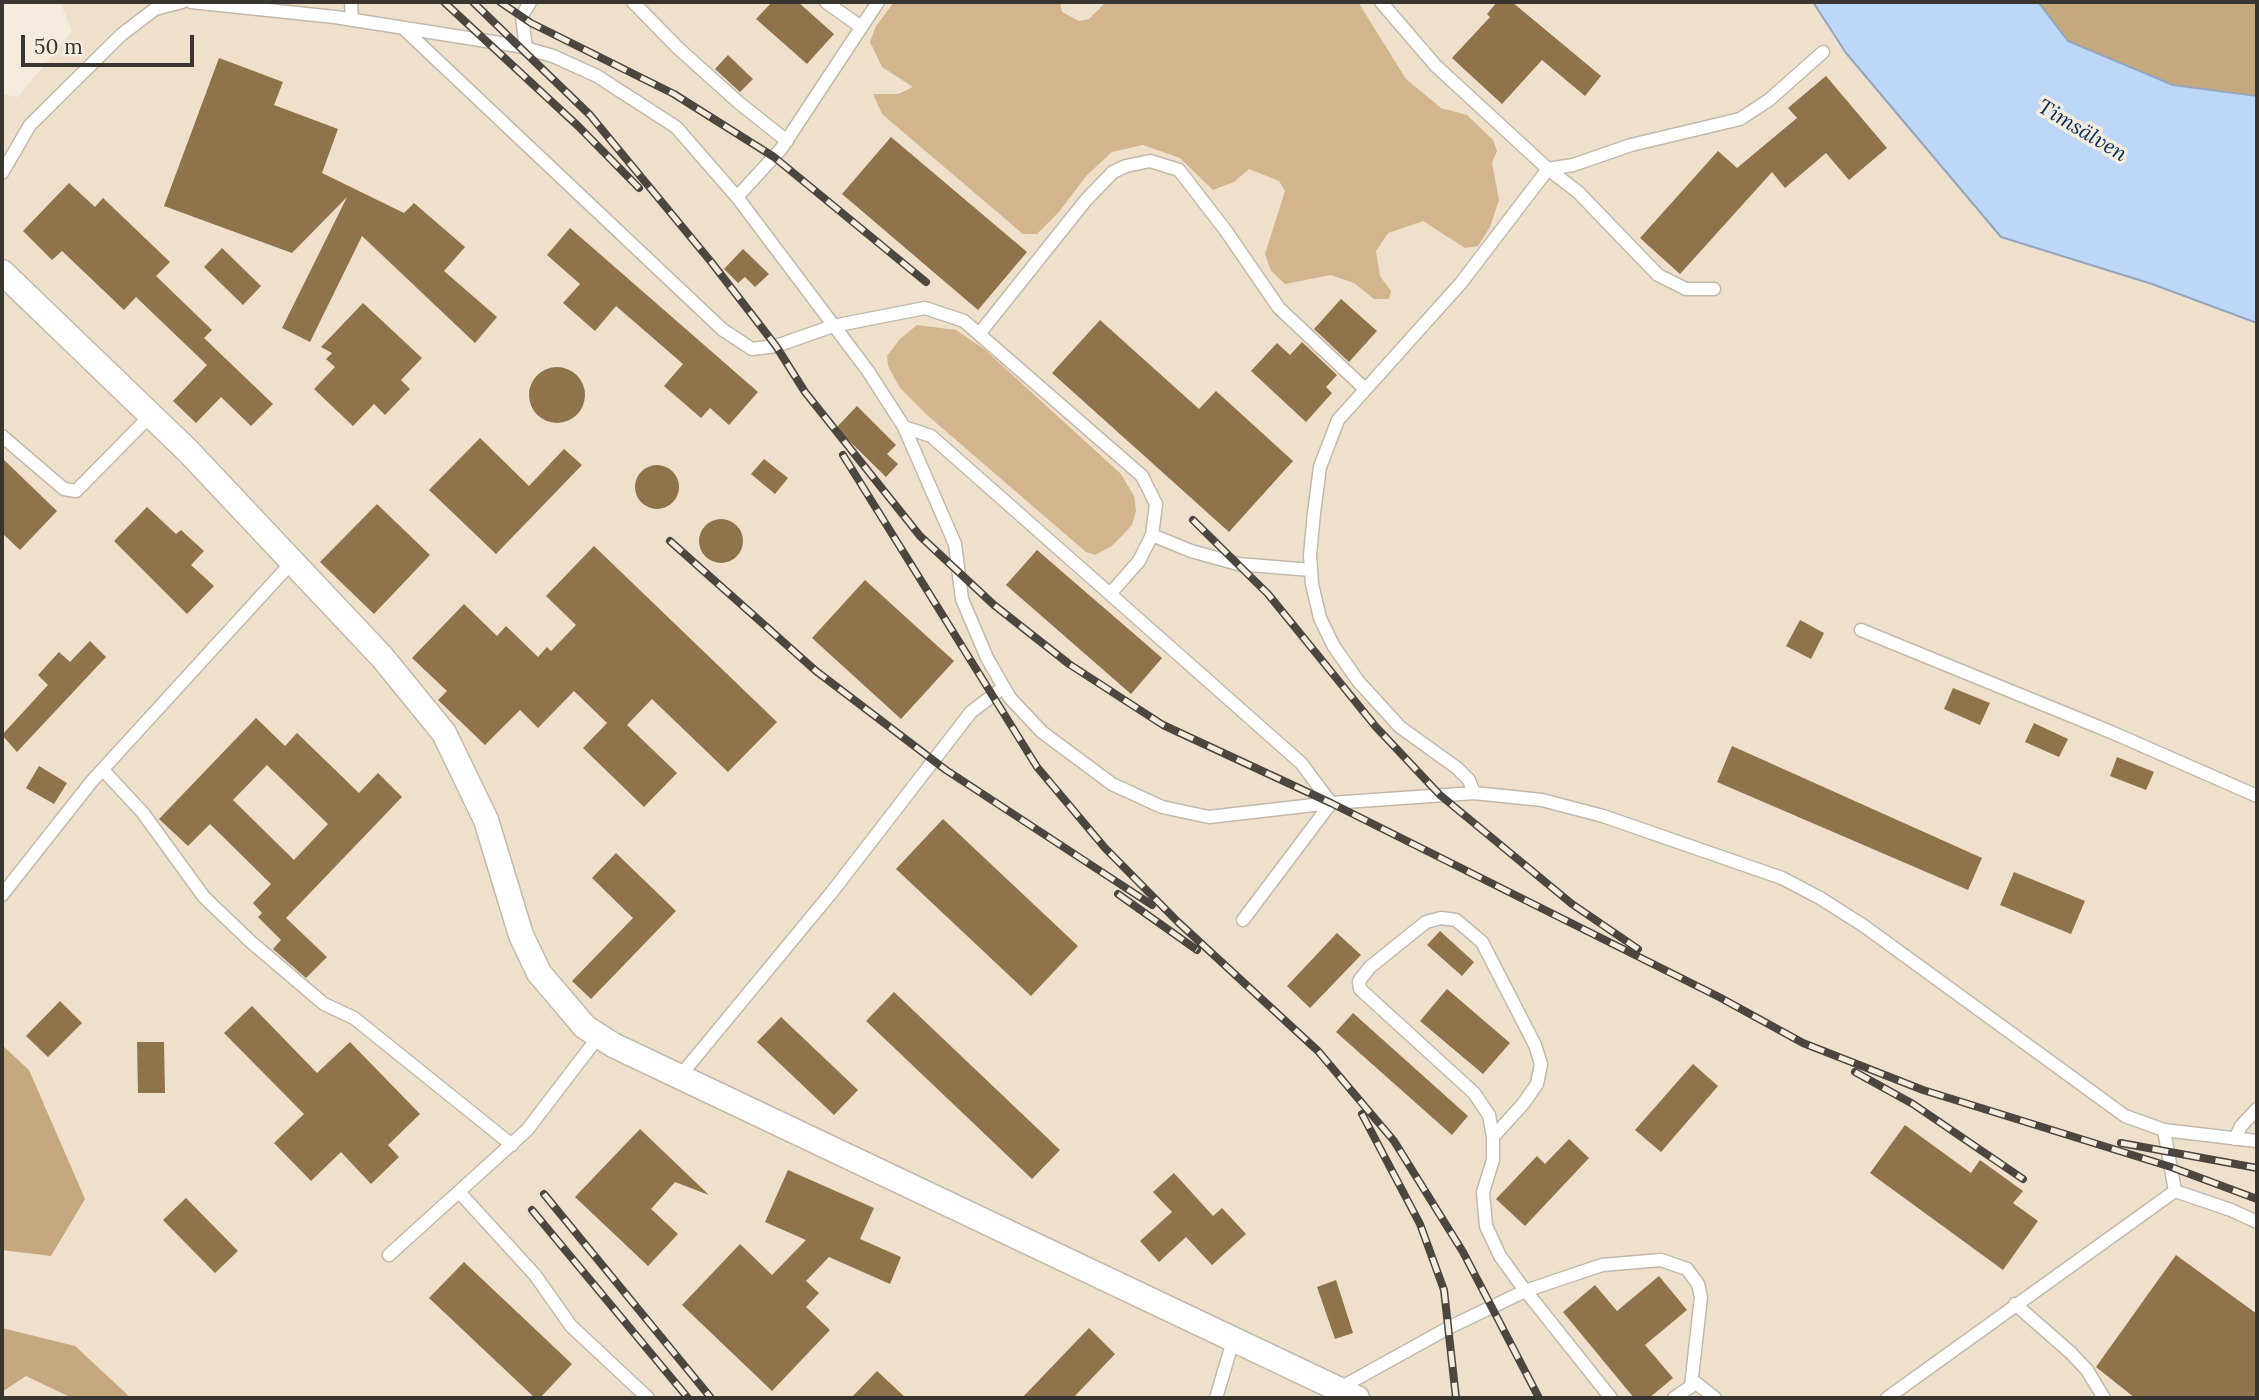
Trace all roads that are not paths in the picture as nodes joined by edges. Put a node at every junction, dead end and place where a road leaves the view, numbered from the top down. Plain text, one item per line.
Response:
1 (191, 2) edge
2 (351, 2) edge
3 (530, 2) edge
4 (634, 2) edge
5 (826, 2) edge
6 (878, 2) edge
7 (1381, 2) edge
8 (174, 3) edge
9 (352, 20) junction
10 (861, 27) junction
11 (403, 28) junction
12 (526, 49) junction
13 (1823, 52) dead end
14 (787, 141) junction
15 (1548, 169) junction
16 (2, 173) edge
17 (737, 197) junction
18 (2, 272) edge
19 (1714, 289) dead end
20 (833, 326) junction
21 (979, 334) junction
22 (1365, 389) junction
23 (152, 415) junction
24 (904, 427) junction
25 (2, 436) edge
26 (1153, 535) junction
27 (293, 561) junction
28 (1311, 569) junction
29 (1111, 594) junction
30 (1861, 630) dead end
31 (1004, 687) junction
32 (103, 770) junction
33 (1474, 793) junction
34 (2257, 796) edge
35 (1331, 803) junction
36 (2, 895) edge
37 (1242, 920) dead end
38 (599, 1036) junction
39 (680, 1076) junction
40 (2257, 1109) edge
41 (2164, 1130) junction
42 (1493, 1137) junction
43 (2235, 1139) junction
44 (2257, 1141) edge
45 (512, 1145) junction
46 (2175, 1191) junction
47 (460, 1193) junction
48 (2257, 1222) edge
49 (389, 1255) dead end
50 (1525, 1291) junction
51 (2015, 1304) junction
52 (1233, 1341) junction
53 (1690, 1386) junction
54 (1348, 1394) edge
55 (648, 1398) edge
56 (1216, 1398) edge
57 (1611, 1398) edge
58 (1674, 1398) edge
59 (1715, 1398) edge
60 (1886, 1398) edge
61 (2104, 1398) edge

1 - 9 lane
2 - 9 lane
3 - 12 lane
4 - 14 lane
5 - 10 lane
6 - 10 lane
7 - 15 lane
8 - 16 lane
9 - 11 lane
10 - 14 lane
11 - 12 lane
11 - 20 lane
12 - 17 lane
13 - 15 lane
14 - 17 lane
15 - 19 lane
15 - 22 lane
17 - 20 lane
18 - 23 street
20 - 21 lane
20 - 24 lane
21 - 22 lane
21 - 26 lane
22 - 28 lane
23 - 25 lane
23 - 27 street
24 - 29 lane
24 - 31 lane
26 - 28 lane
26 - 29 lane
27 - 32 lane
27 - 38 street
28 - 33 lane
29 - 35 lane
30 - 34 lane
31 - 35 lane
31 - 39 lane
32 - 36 lane
32 - 45 lane
33 - 35 lane
33 - 41 lane
35 - 37 lane
38 - 39 street
38 - 45 lane
39 - 52 street
40 - 43 lane
41 - 43 lane
41 - 46 lane
42 - 42 lane
42 - 50 lane
43 - 44 lane
45 - 47 lane
46 - 48 lane
46 - 51 lane
47 - 49 lane
47 - 55 lane
50 - 53 lane
50 - 54 lane
50 - 57 lane
51 - 60 lane
51 - 61 lane
52 - 54 street
52 - 56 lane
53 - 58 lane
53 - 59 lane

